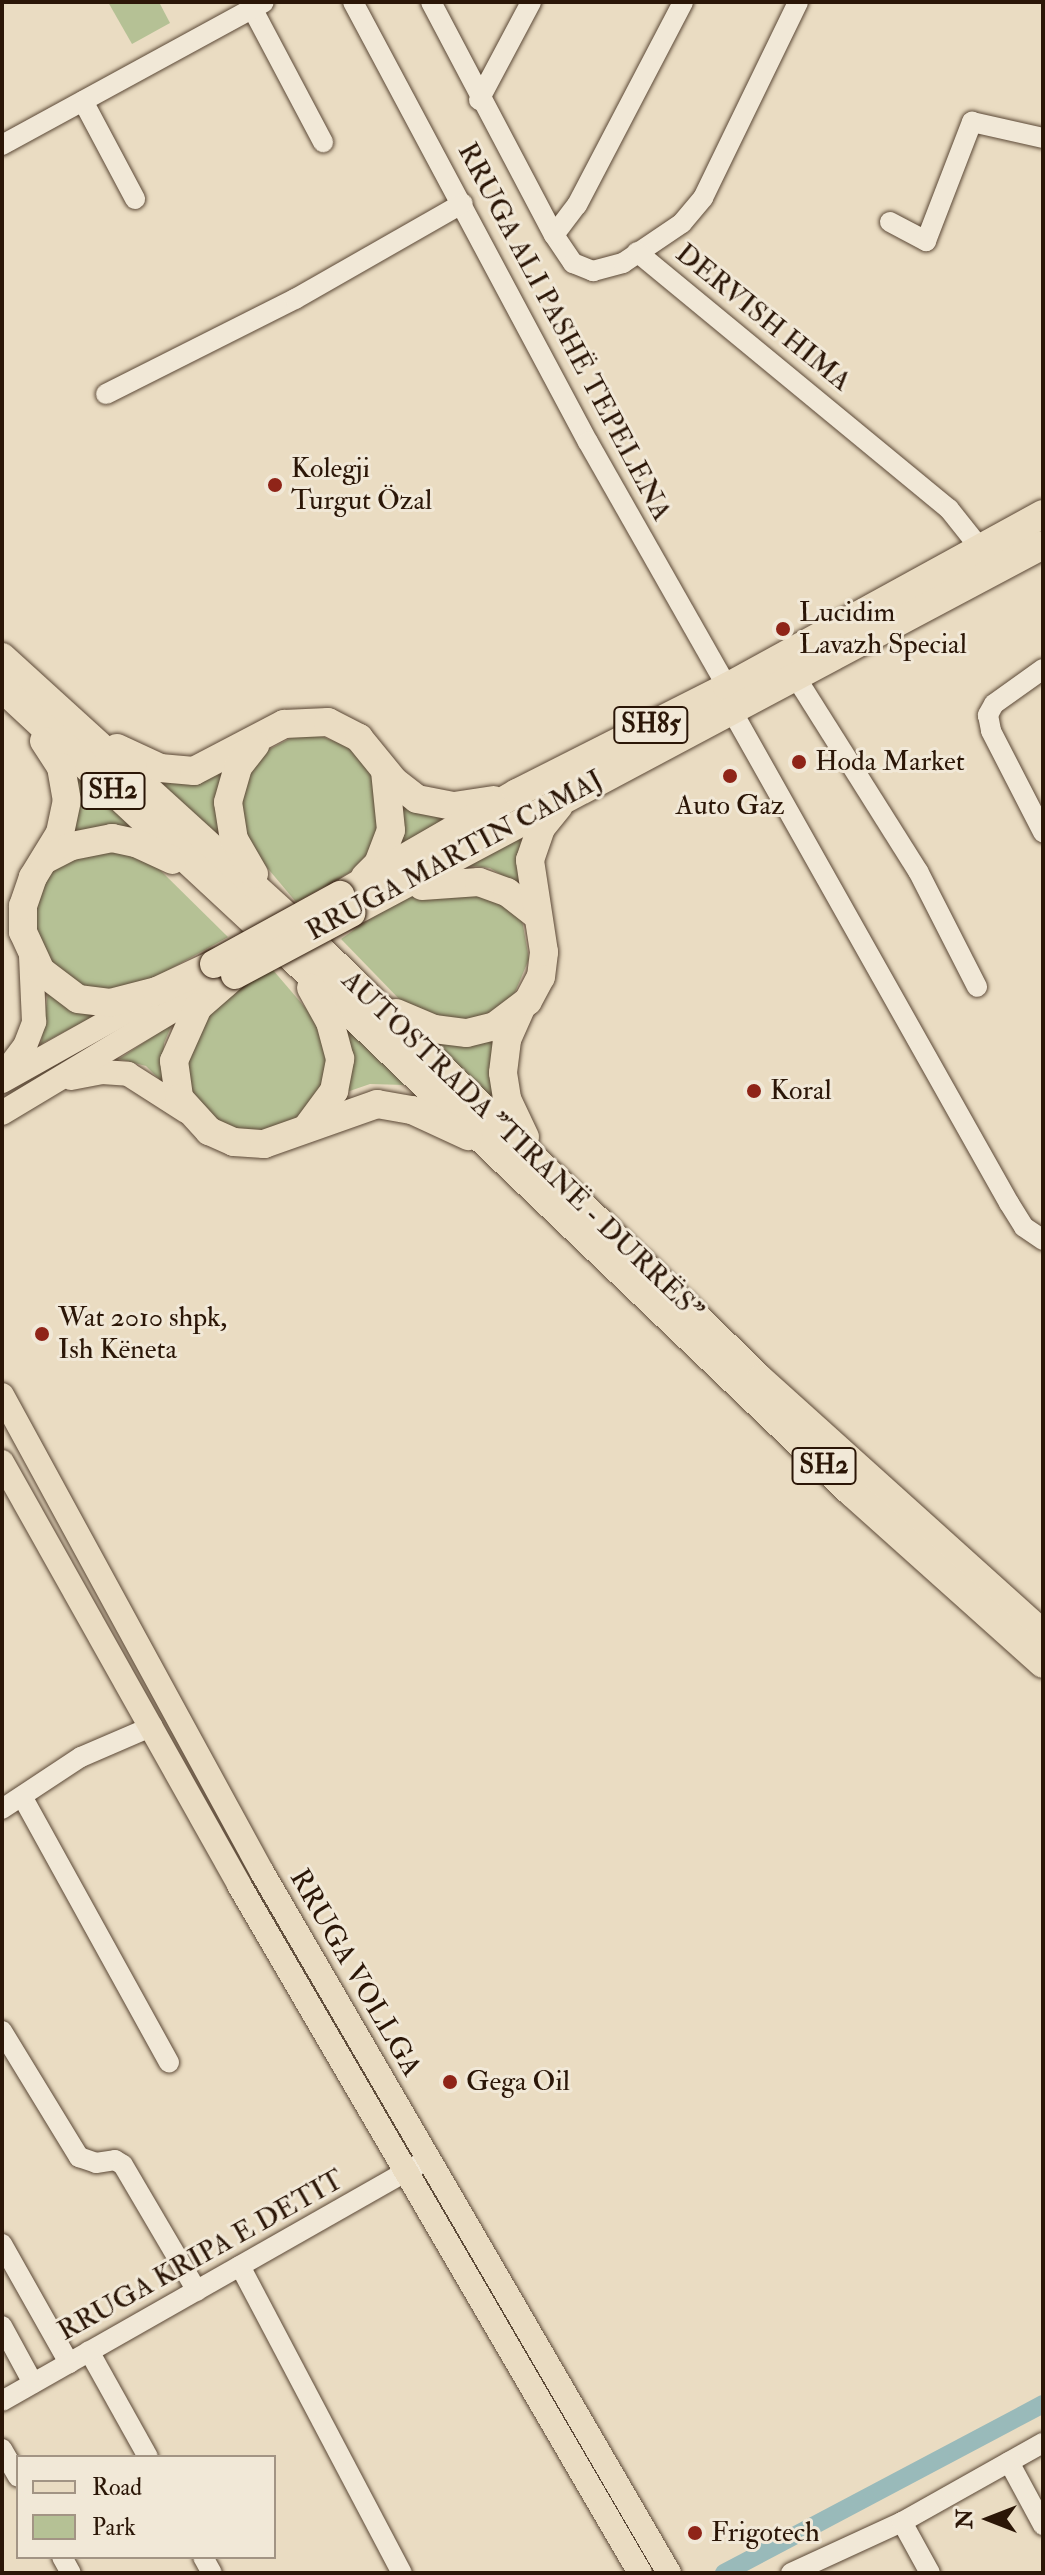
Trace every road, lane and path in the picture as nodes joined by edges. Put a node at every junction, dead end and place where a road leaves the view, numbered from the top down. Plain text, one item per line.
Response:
1 (353, 2) edge
2 (431, 2) edge
3 (531, 2) edge
4 (683, 2) edge
5 (798, 2) edge
6 (258, 5) edge
7 (479, 100) junction
8 (83, 101) junction
9 (1043, 138) edge
10 (323, 142) dead end
11 (2, 145) edge
12 (135, 199) dead end
13 (463, 203) junction
14 (890, 222) dead end
15 (554, 235) junction
16 (637, 252) junction
17 (106, 394) dead end
18 (1043, 514) edge
19 (1043, 545) edge
20 (980, 548) junction
21 (2, 657) edge
22 (1043, 669) edge
23 (795, 676) junction
24 (2, 688) edge
25 (2, 697) edge
26 (729, 699) junction
27 (73, 719) junction
28 (271, 731) junction
29 (385, 771) junction
30 (595, 780) junction
31 (517, 793) junction
32 (1043, 832) edge
33 (46, 859) junction
34 (223, 895) junction
35 (390, 896) junction
36 (349, 898) junction
37 (283, 913) junction
38 (536, 915) junction
39 (282, 948) junction
40 (31, 955) junction
41 (224, 973) junction
42 (179, 982) junction
43 (977, 987) dead end
44 (369, 997) junction
45 (521, 1008) junction
46 (2, 1078) edge
47 (28, 1095) junction
48 (186, 1111) junction
49 (2, 1113) edge
50 (294, 1135) junction
51 (491, 1147) junction
52 (535, 1156) junction
53 (1043, 1240) edge
54 (2, 1395) edge
55 (2, 1462) edge
56 (9, 1492) edge
57 (1043, 1634) edge
58 (1043, 1664) edge
59 (153, 1726) junction
60 (23, 1798) junction
61 (2, 1809) edge
62 (2, 2031) edge
63 (169, 2062) dead end
64 (417, 2166) junction
65 (2, 2244) edge
66 (240, 2266) junction
67 (197, 2291) junction
68 (2, 2326) edge
69 (89, 2351) junction
70 (69, 2363) junction
71 (33, 2383) junction
72 (2, 2401) edge
73 (1043, 2443) edge
74 (2, 2449) edge
75 (147, 2455) edge
76 (1009, 2462) junction
77 (16, 2474) edge
78 (902, 2522) junction
79 (1043, 2525) edge
80 (402, 2573) edge
81 (640, 2573) edge
82 (669, 2573) edge
83 (791, 2573) edge
84 (930, 2573) edge

1 - 13 street, RRUGA ALI PASHË TEPELENA
2 - 7 street, DERVISH HIMA
3 - 7 street
4 - 15 street
5 - 16 street
6 - 8 street
6 - 10 street
7 - 15 street, DERVISH HIMA
8 - 11 street
8 - 12 street
9 - 14 street
13 - 17 street
13 - 26 street, RRUGA ALI PASHË TEPELENA
15 - 16 street, DERVISH HIMA
16 - 20 street, DERVISH HIMA
18 - 20 highway, RRUGA MARTIN CAMAJ / SH85
19 - 23 highway, RRUGA MARTIN CAMAJ / SH85
20 - 26 highway, RRUGA MARTIN CAMAJ / SH85
21 - 27 highway, AUTOSTRADA "TIRANË - DURRËS" / SH2
22 - 32 street
23 - 26 highway, RRUGA MARTIN CAMAJ / SH85
23 - 43 street
24 - 34 highway, AUTOSTRADA "TIRANË - DURRËS" / SH2
25 - 33 highway
26 - 30 highway, RRUGA MARTIN CAMAJ / SH85
26 - 31 highway, RRUGA MARTIN CAMAJ / SH85
26 - 53 street, RRUGA ALI PASHË TEPELENA
27 - 28 highway
27 - 37 highway, AUTOSTRADA "TIRANË - DURRËS" / SH2
28 - 29 highway
28 - 37 highway
29 - 31 highway
29 - 36 highway
30 - 35 highway, RRUGA MARTIN CAMAJ / SH85
30 - 38 highway
31 - 36 highway, RRUGA MARTIN CAMAJ / SH85
33 - 34 highway
33 - 40 highway
34 - 39 highway, AUTOSTRADA "TIRANË - DURRËS" / SH2
35 - 36 highway, RRUGA MARTIN CAMAJ / SH85
35 - 38 highway
36 - 41 highway, RRUGA MARTIN CAMAJ / SH85, bridge
37 - 44 highway, AUTOSTRADA "TIRANË - DURRËS" / SH2
38 - 45 highway
39 - 50 highway
39 - 51 highway, AUTOSTRADA "TIRANË - DURRËS" / SH2
40 - 42 highway
40 - 46 main road
41 - 42 highway, RRUGA MARTIN CAMAJ / SH85
41 - 47 main road, RRUGA MARTIN CAMAJ / SH85
41 - 48 highway
42 - 46 main road, RRUGA MARTIN CAMAJ / SH85
44 - 45 highway
44 - 52 highway, AUTOSTRADA "TIRANË - DURRËS" / SH2
45 - 52 highway
47 - 48 main road
47 - 49 main road, RRUGA MARTIN CAMAJ / SH85
48 - 50 highway
50 - 51 highway
51 - 58 highway, AUTOSTRADA "TIRANË - DURRËS" / SH2
52 - 57 highway, AUTOSTRADA "TIRANË - DURRËS" / SH2
54 - 64 main road, RRUGA VOLLGA
55 - 56 main road, RRUGA VOLLGA
56 - 59 main road, RRUGA VOLLGA
59 - 60 street
59 - 64 main road, RRUGA VOLLGA
60 - 61 street
60 - 63 street
62 - 67 street
64 - 66 street, RRUGA KRIPA E DETIT
64 - 81 main road, RRUGA VOLLGA
64 - 82 main road, RRUGA VOLLGA
65 - 70 street
66 - 67 street, RRUGA KRIPA E DETIT
66 - 80 street
67 - 69 street, RRUGA KRIPA E DETIT
68 - 71 street
69 - 70 street, RRUGA KRIPA E DETIT
69 - 75 street
70 - 71 street, RRUGA KRIPA E DETIT
71 - 72 street, RRUGA KRIPA E DETIT
73 - 76 street
74 - 77 street
76 - 78 street
76 - 79 street
78 - 83 street
78 - 84 street

